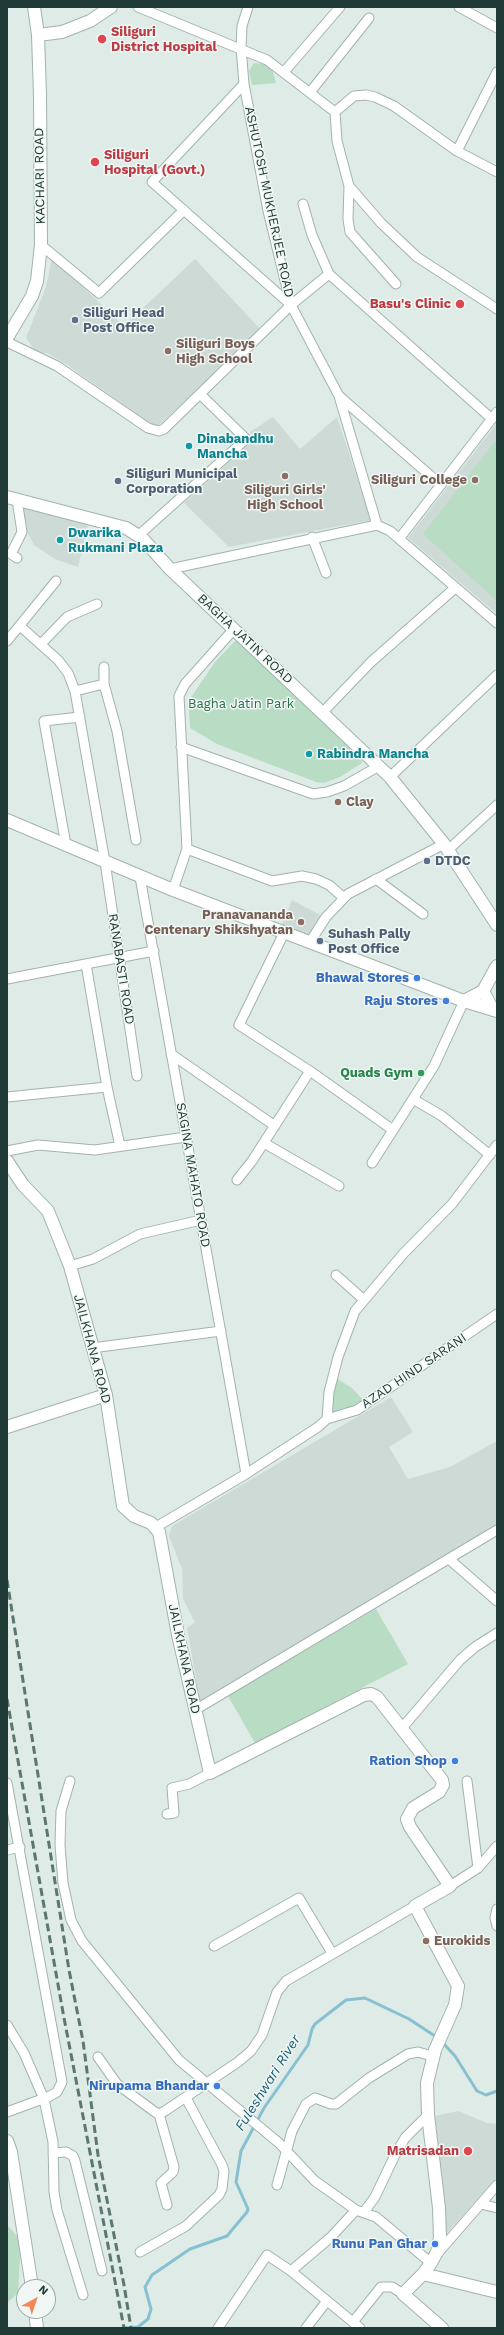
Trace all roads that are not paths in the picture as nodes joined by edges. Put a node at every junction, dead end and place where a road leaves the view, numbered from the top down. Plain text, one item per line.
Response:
1 (34, 7) edge
2 (111, 7) edge
3 (138, 7) edge
4 (248, 7) edge
5 (340, 7) edge
6 (460, 7) edge
7 (369, 18) dead end
8 (497, 28) edge
9 (38, 35) junction
10 (241, 48) junction
11 (284, 72) junction
12 (497, 72) edge
13 (244, 84) junction
14 (311, 92) junction
15 (335, 112) junction
16 (457, 151) junction
17 (497, 172) edge
18 (349, 186) junction
19 (303, 204) dead end
20 (184, 210) junction
21 (41, 244) junction
22 (329, 274) junction
23 (396, 284) dead end
24 (291, 305) junction
25 (497, 309) edge
26 (7, 338) edge
27 (7, 342) edge
28 (200, 394) junction
29 (339, 396) junction
30 (494, 415) edge
31 (441, 485) junction
32 (12, 498) edge
33 (377, 525) junction
34 (139, 535) junction
35 (312, 537) junction
36 (399, 540) junction
37 (17, 558) dead end
38 (170, 569) junction
39 (326, 573) dead end
40 (56, 581) dead end
41 (455, 588) junction
42 (97, 604) dead end
43 (497, 623) edge
44 (20, 626) junction
45 (234, 629) junction
46 (7, 641) edge
47 (41, 644) junction
48 (104, 667) dead end
49 (497, 675) edge
50 (104, 684) junction
51 (74, 691) junction
52 (323, 712) junction
53 (80, 716) junction
54 (181, 747) junction
55 (379, 766) junction
56 (390, 777) junction
57 (497, 805) edge
58 (7, 820) edge
59 (136, 840) dead end
60 (66, 845) junction
61 (446, 847) junction
62 (187, 849) junction
63 (105, 862) junction
64 (140, 877) junction
65 (376, 879) junction
66 (173, 890) junction
67 (344, 898) junction
68 (423, 914) dead end
69 (497, 925) edge
70 (284, 933) junction
71 (310, 942) junction
72 (154, 951) junction
73 (120, 957) junction
74 (86, 964) junction
75 (497, 966) edge
76 (7, 979) edge
77 (483, 991) junction
78 (464, 1001) junction
79 (495, 1011) edge
80 (171, 1054) junction
81 (310, 1071) junction
82 (137, 1076) dead end
83 (107, 1087) junction
84 (7, 1097) edge
85 (413, 1099) junction
86 (275, 1126) junction
87 (393, 1130) junction
88 (186, 1137) junction
89 (264, 1143) junction
90 (497, 1145) edge
91 (120, 1146) junction
92 (7, 1151) edge
93 (490, 1155) junction
94 (7, 1161) edge
95 (372, 1163) dead end
96 (237, 1180) dead end
97 (339, 1186) dead end
98 (201, 1220) junction
99 (70, 1266) junction
100 (336, 1275) dead end
101 (363, 1299) junction
102 (497, 1314) edge
103 (221, 1331) junction
104 (92, 1348) junction
105 (106, 1395) junction
106 (327, 1419) junction
107 (7, 1425) edge
108 (246, 1474) junction
109 (156, 1527) junction
110 (497, 1530) edge
111 (449, 1558) junction
112 (497, 1601) edge
113 (497, 1634) edge
114 (195, 1710) junction
115 (402, 1728) junction
116 (210, 1774) junction
117 (70, 1781) dead end
118 (467, 1781) dead end
119 (7, 1783) edge
120 (167, 1814) dead end
121 (497, 1846) edge
122 (20, 1847) junction
123 (7, 1850) edge
124 (478, 1868) junction
125 (450, 1886) junction
126 (415, 1906) junction
127 (497, 1909) edge
128 (497, 1926) edge
129 (214, 1946) dead end
130 (332, 1953) junction
131 (7, 2025) edge
132 (433, 2053) junction
133 (98, 2058) dead end
134 (206, 2084) junction
135 (186, 2098) junction
136 (44, 2099) junction
137 (7, 2112) edge
138 (159, 2114) junction
139 (428, 2115) junction
140 (7, 2141) edge
141 (287, 2151) junction
142 (53, 2153) junction
143 (277, 2185) dead end
144 (497, 2185) edge
145 (11, 2186) edge
146 (481, 2204) junction
147 (166, 2205) dead end
148 (497, 2208) edge
149 (360, 2211) junction
150 (140, 2252) dead end
151 (433, 2259) junction
152 (291, 2271) junction
153 (102, 2272) dead end
154 (423, 2274) junction
155 (30, 2279) edge
156 (497, 2292) edge
157 (403, 2294) junction
158 (83, 2295) dead end
159 (327, 2301) junction
160 (357, 2326) edge
161 (218, 2328) edge
162 (306, 2328) edge
163 (442, 2328) edge

1 - 9 street, KACHARI ROAD
2 - 9 street
3 - 10 street
4 - 10 street, ASHUTOSH MUKHERJEE ROAD
5 - 11 street
6 - 8 street
7 - 14 street
9 - 21 street, KACHARI ROAD
10 - 11 street
10 - 13 street, ASHUTOSH MUKHERJEE ROAD
11 - 14 street
12 - 16 street
13 - 20 street
13 - 24 street, ASHUTOSH MUKHERJEE ROAD
14 - 15 street
15 - 16 street
15 - 18 street
16 - 17 street
18 - 23 street
18 - 25 street
19 - 22 street
20 - 21 street
20 - 24 street
21 - 26 street, KACHARI ROAD
22 - 24 street
22 - 30 street
24 - 28 street
24 - 29 street, ASHUTOSH MUKHERJEE ROAD
27 - 28 street
28 - 34 street
29 - 31 street
29 - 33 street, ASHUTOSH MUKHERJEE ROAD
30 - 31 street
31 - 36 street
32 - 34 street, BAGHA JATIN ROAD
32 - 37 street
33 - 35 street
33 - 36 street
34 - 38 street, BAGHA JATIN ROAD
35 - 38 street
35 - 39 street
36 - 41 street
38 - 45 street, BAGHA JATIN ROAD
40 - 44 street
41 - 43 street
41 - 52 street
42 - 47 street
44 - 46 street
44 - 47 street, RANABASTI ROAD
45 - 52 street, BAGHA JATIN ROAD
45 - 54 street
47 - 51 street, RANABASTI ROAD
48 - 50 street
49 - 56 street
50 - 51 street
50 - 59 street
51 - 53 street, RANABASTI ROAD
52 - 55 street, BAGHA JATIN ROAD
53 - 60 street
53 - 63 street, RANABASTI ROAD
54 - 55 street
54 - 62 street
55 - 56 street, BAGHA JATIN ROAD
56 - 61 street, BAGHA JATIN ROAD
57 - 61 street
58 - 60 street
60 - 63 street
61 - 65 street
61 - 69 street, BAGHA JATIN ROAD
62 - 66 street
62 - 67 street
63 - 64 street
63 - 73 street, RANABASTI ROAD
64 - 66 street
64 - 72 street, SAGINA MAHATO ROAD
65 - 67 street
65 - 68 street
66 - 70 street
67 - 71 street
70 - 71 street
70 - 81 street
71 - 78 street
72 - 73 street
72 - 80 street, SAGINA MAHATO ROAD
73 - 74 street
73 - 82 street, RANABASTI ROAD
74 - 76 street
74 - 83 street
75 - 77 street
77 - 78 street
77 - 79 street
78 - 79 street
78 - 85 street
80 - 86 street
80 - 88 street, SAGINA MAHATO ROAD
81 - 86 street
81 - 87 street
83 - 84 street
83 - 91 street
85 - 87 street
85 - 93 street
86 - 89 street
87 - 95 street
88 - 91 street
88 - 98 street, SAGINA MAHATO ROAD
89 - 96 street
89 - 97 street
90 - 93 street
91 - 92 street
93 - 101 street
94 - 99 street, JAILKHANA ROAD
98 - 99 street
98 - 103 street, SAGINA MAHATO ROAD
99 - 104 street, JAILKHANA ROAD
100 - 101 street
101 - 106 street
102 - 106 street, AZAD HIND SARANI
103 - 104 street
103 - 108 street, SAGINA MAHATO ROAD
104 - 105 street, JAILKHANA ROAD
105 - 107 street
105 - 109 street, JAILKHANA ROAD
106 - 108 street
108 - 109 street
109 - 114 street, JAILKHANA ROAD
110 - 111 street
111 - 112 street
111 - 114 street
113 - 115 street
114 - 116 street, JAILKHANA ROAD
115 - 116 street
115 - 125 street
116 - 120 street
117 - 134 street
118 - 124 street
119 - 122 street
121 - 124 street
122 - 123 street
122 - 136 street
124 - 125 street
125 - 126 street
126 - 130 street
126 - 132 street
127 - 128 street
129 - 130 street
130 - 134 street
131 - 136 street
132 - 139 street
132 - 141 street
133 - 138 street
134 - 135 street
134 - 141 street
135 - 138 street
135 - 150 street
136 - 137 street
136 - 142 street
138 - 147 street
139 - 149 street
139 - 151 street
140 - 145 street
141 - 143 street
141 - 149 street
142 - 153 street
142 - 158 street
144 - 146 street
145 - 155 street
146 - 148 street
146 - 151 street
149 - 151 street
149 - 152 street
151 - 154 street
152 - 159 street
152 - 161 street
154 - 156 street
154 - 157 street
157 - 160 street
157 - 163 street
159 - 160 street
159 - 162 street

